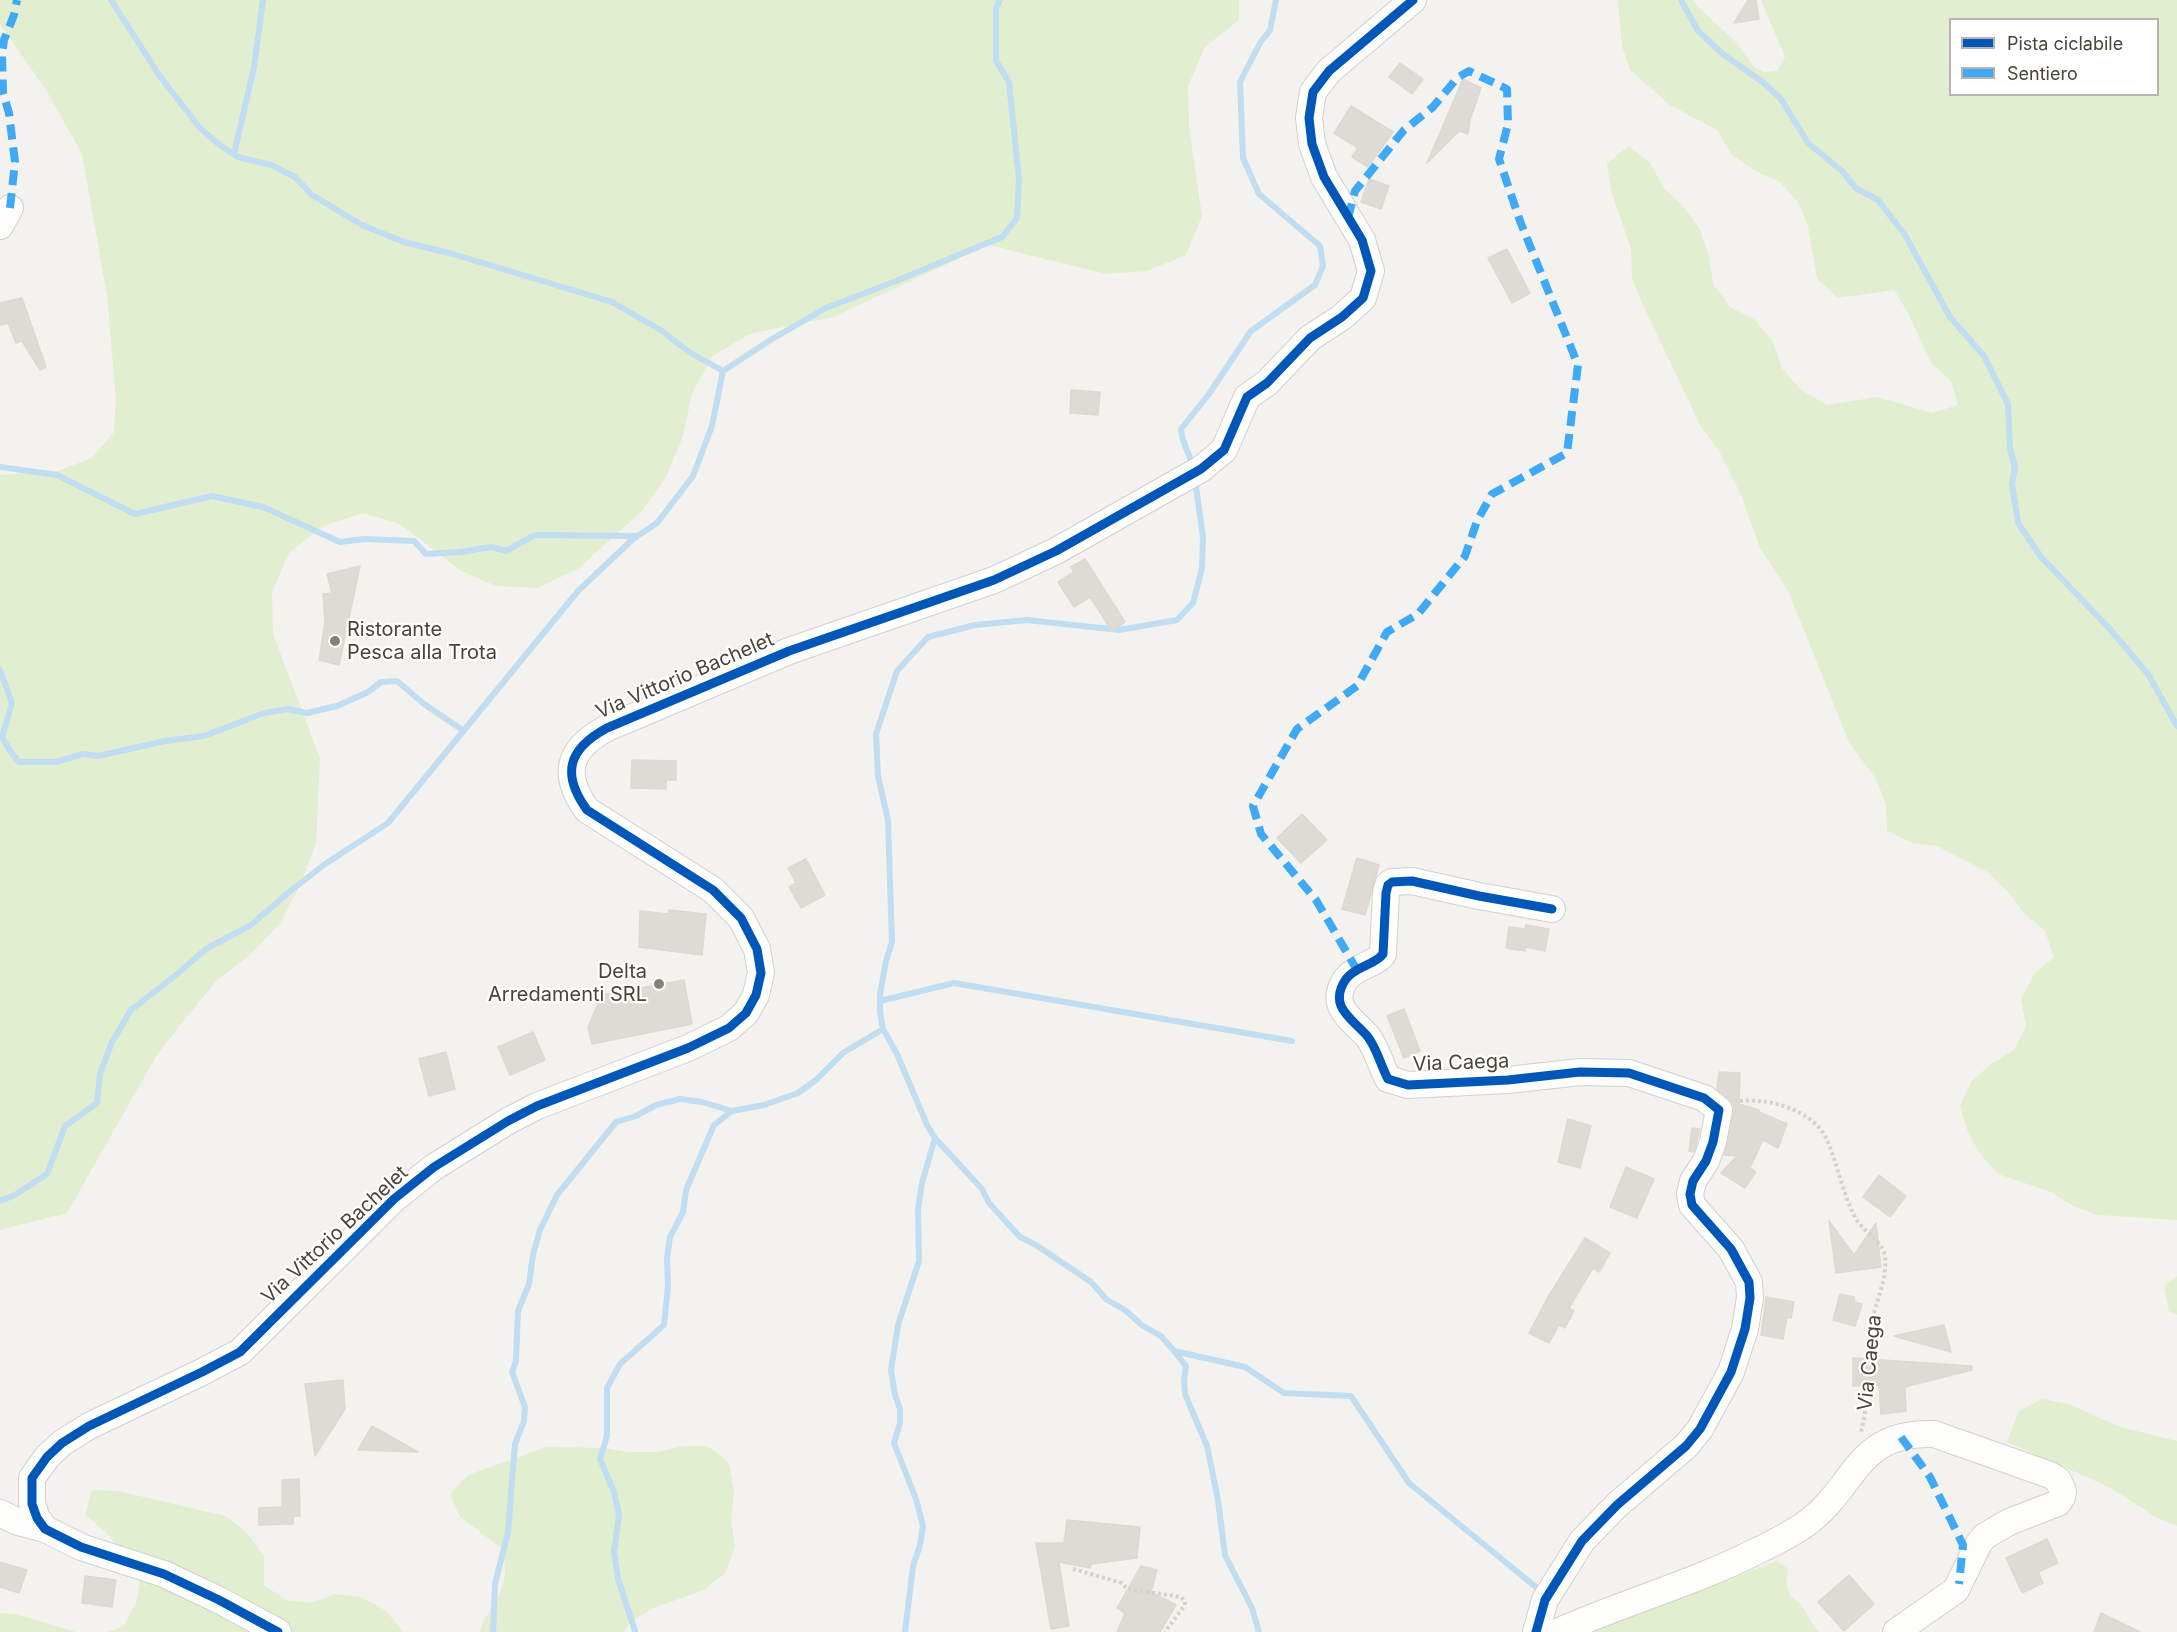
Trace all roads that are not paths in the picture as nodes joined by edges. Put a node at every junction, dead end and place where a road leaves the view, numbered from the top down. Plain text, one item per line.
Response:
1 (1413, 0) edge
2 (1552, 909) dead end
3 (0, 1514) edge
4 (45, 1529) junction
5 (278, 1632) edge
6 (1536, 1632) edge
7 (1557, 1632) edge
8 (1896, 1632) edge

1 - 4 street, Via Vittorio Bachelet
2 - 6 street, Via Caega
3 - 4 street
4 - 5 street
7 - 8 street

